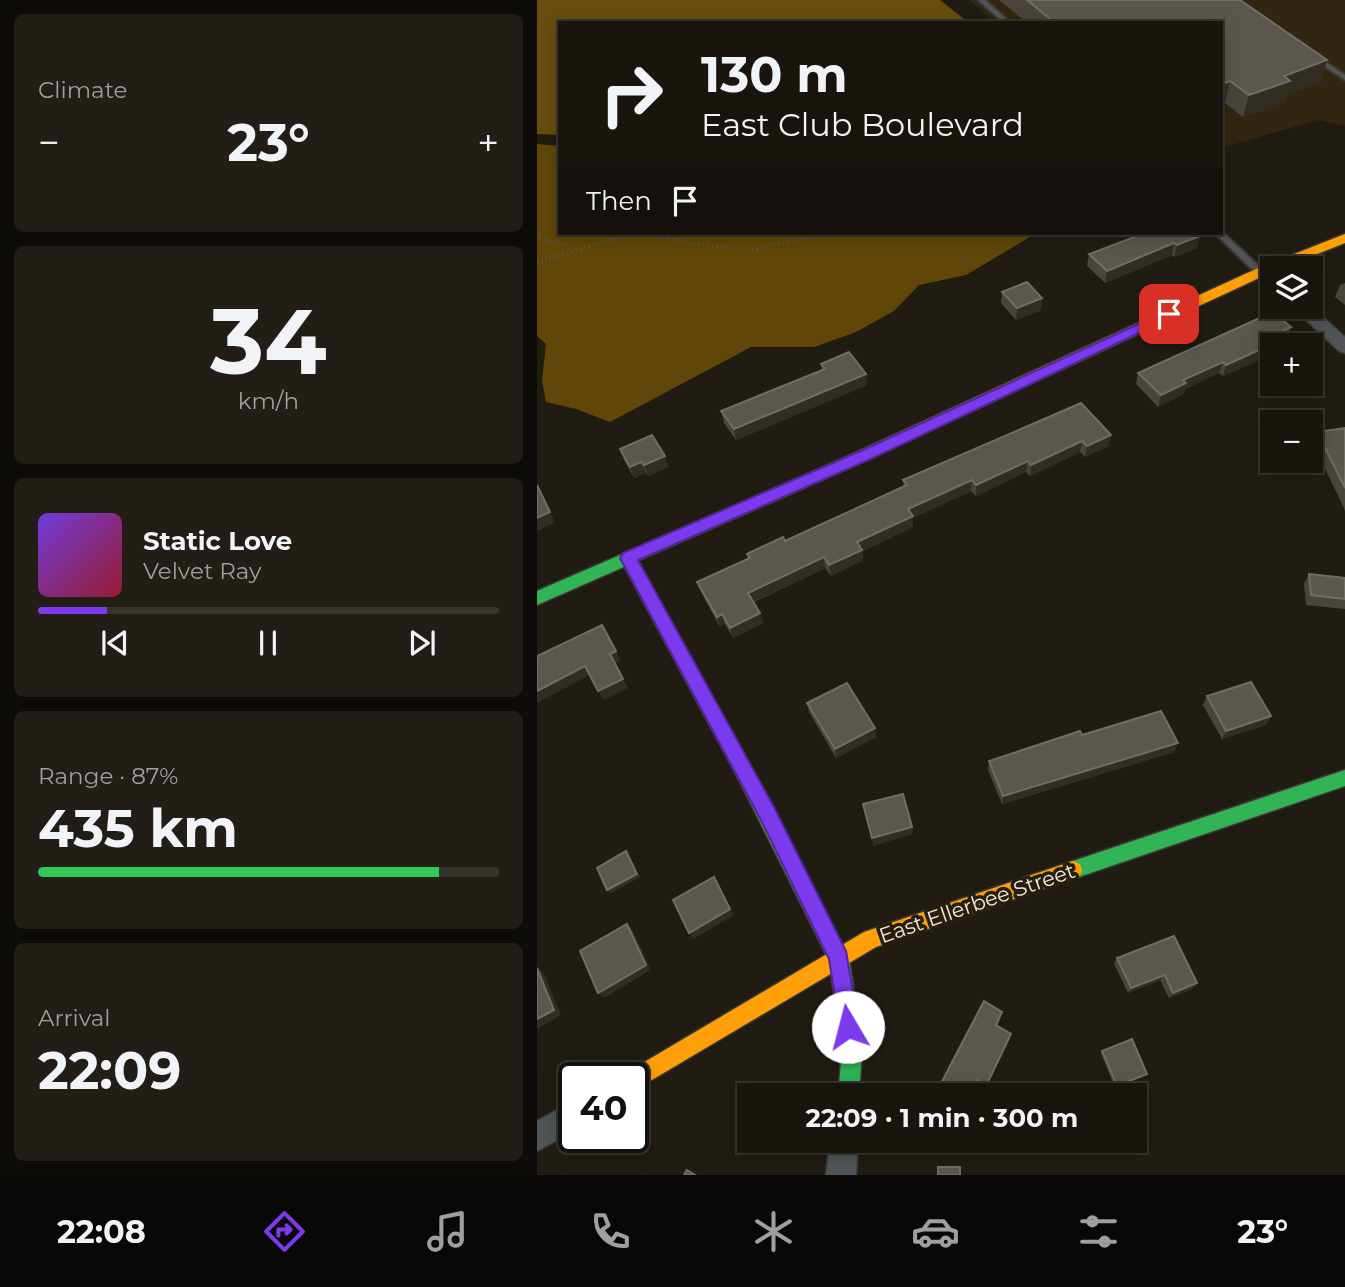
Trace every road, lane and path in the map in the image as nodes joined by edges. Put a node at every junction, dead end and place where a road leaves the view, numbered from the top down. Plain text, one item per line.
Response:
1 (981, 0) edge
2 (1006, 21) edge
3 (1308, 52) edge
4 (1345, 78) edge
5 (537, 234) edge
6 (629, 235) edge
7 (629, 235) edge
8 (656, 235) edge
9 (656, 235) edge
10 (823, 235) edge
11 (823, 235) edge
12 (858, 235) edge
13 (1222, 235) edge
14 (1345, 238) edge
15 (577, 248) junction
16 (1309, 256) edge
17 (537, 262) edge
18 (1260, 271) edge
19 (1260, 280) edge
20 (1314, 319) edge
21 (1345, 347) edge
22 (628, 558) junction
23 (537, 598) edge
24 (1345, 778) edge
25 (839, 958) junction
26 (649, 1071) edge
27 (849, 1083) edge
28 (558, 1125) edge
29 (537, 1137) edge
30 (843, 1153) edge
31 (841, 1175) edge

1 - 2 lane
3 - 4 lane
5 - 15 path
6 - 9 path
7 - 15 path
8 - 11 path
10 - 12 path
13 - 18 lane
14 - 16 street
15 - 17 path
19 - 22 street
20 - 21 street
22 - 23 street
22 - 25 street
24 - 25 street, East Ellerbee Street
25 - 26 street, East Ellerbee Street
25 - 27 street
28 - 29 street
30 - 31 street

